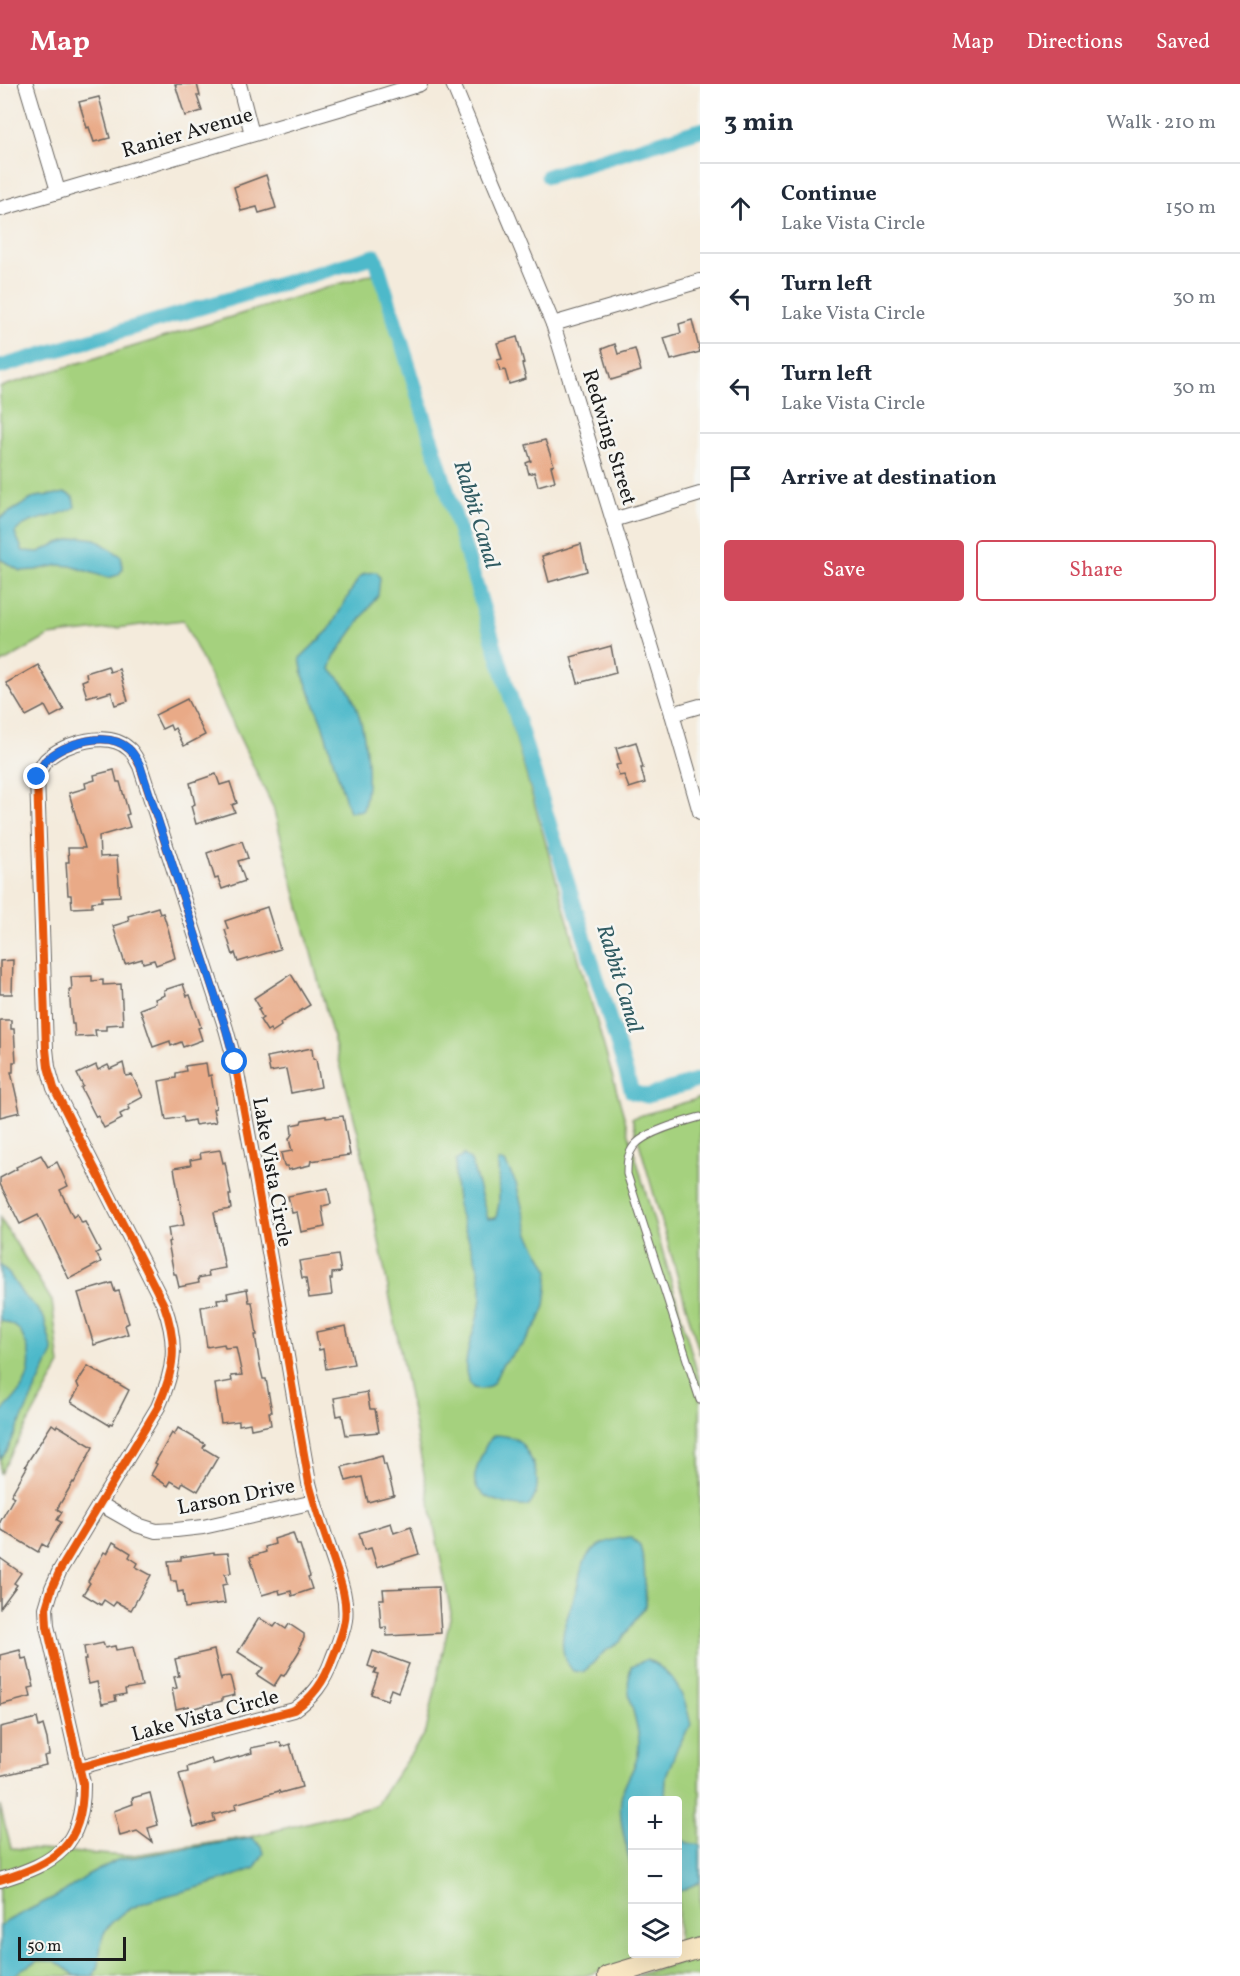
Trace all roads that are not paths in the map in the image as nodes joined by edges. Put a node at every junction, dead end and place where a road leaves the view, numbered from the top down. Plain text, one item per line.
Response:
1 (26, 84) edge
2 (239, 84) edge
3 (420, 84) edge
4 (453, 84) edge
5 (252, 134) junction
6 (58, 191) junction
7 (0, 209) edge
8 (700, 281) edge
9 (553, 324) junction
10 (700, 494) edge
11 (613, 520) junction
12 (700, 706) edge
13 (672, 714) junction
14 (700, 812) edge
15 (700, 1117) edge
16 (700, 1400) edge
17 (314, 1502) junction
18 (100, 1504) junction
19 (80, 1767) junction
20 (0, 1880) edge
21 (700, 1948) edge
22 (608, 1976) edge

1 - 6 street
2 - 5 street
3 - 5 street, Ranier Avenue
4 - 9 street, Redwing Street
5 - 6 street, Ranier Avenue
6 - 7 street, Ranier Avenue
8 - 9 street
9 - 11 street, Redwing Street
10 - 11 street
11 - 13 street, Redwing Street
12 - 13 street
13 - 14 street, Redwing Street
15 - 16 lane
17 - 18 street, Larson Drive
17 - 18 street, Lake Vista Circle
17 - 19 street, Lake Vista Circle
18 - 19 street, Lake Vista Circle
19 - 20 street, Lake Vista Circle
21 - 22 main road

